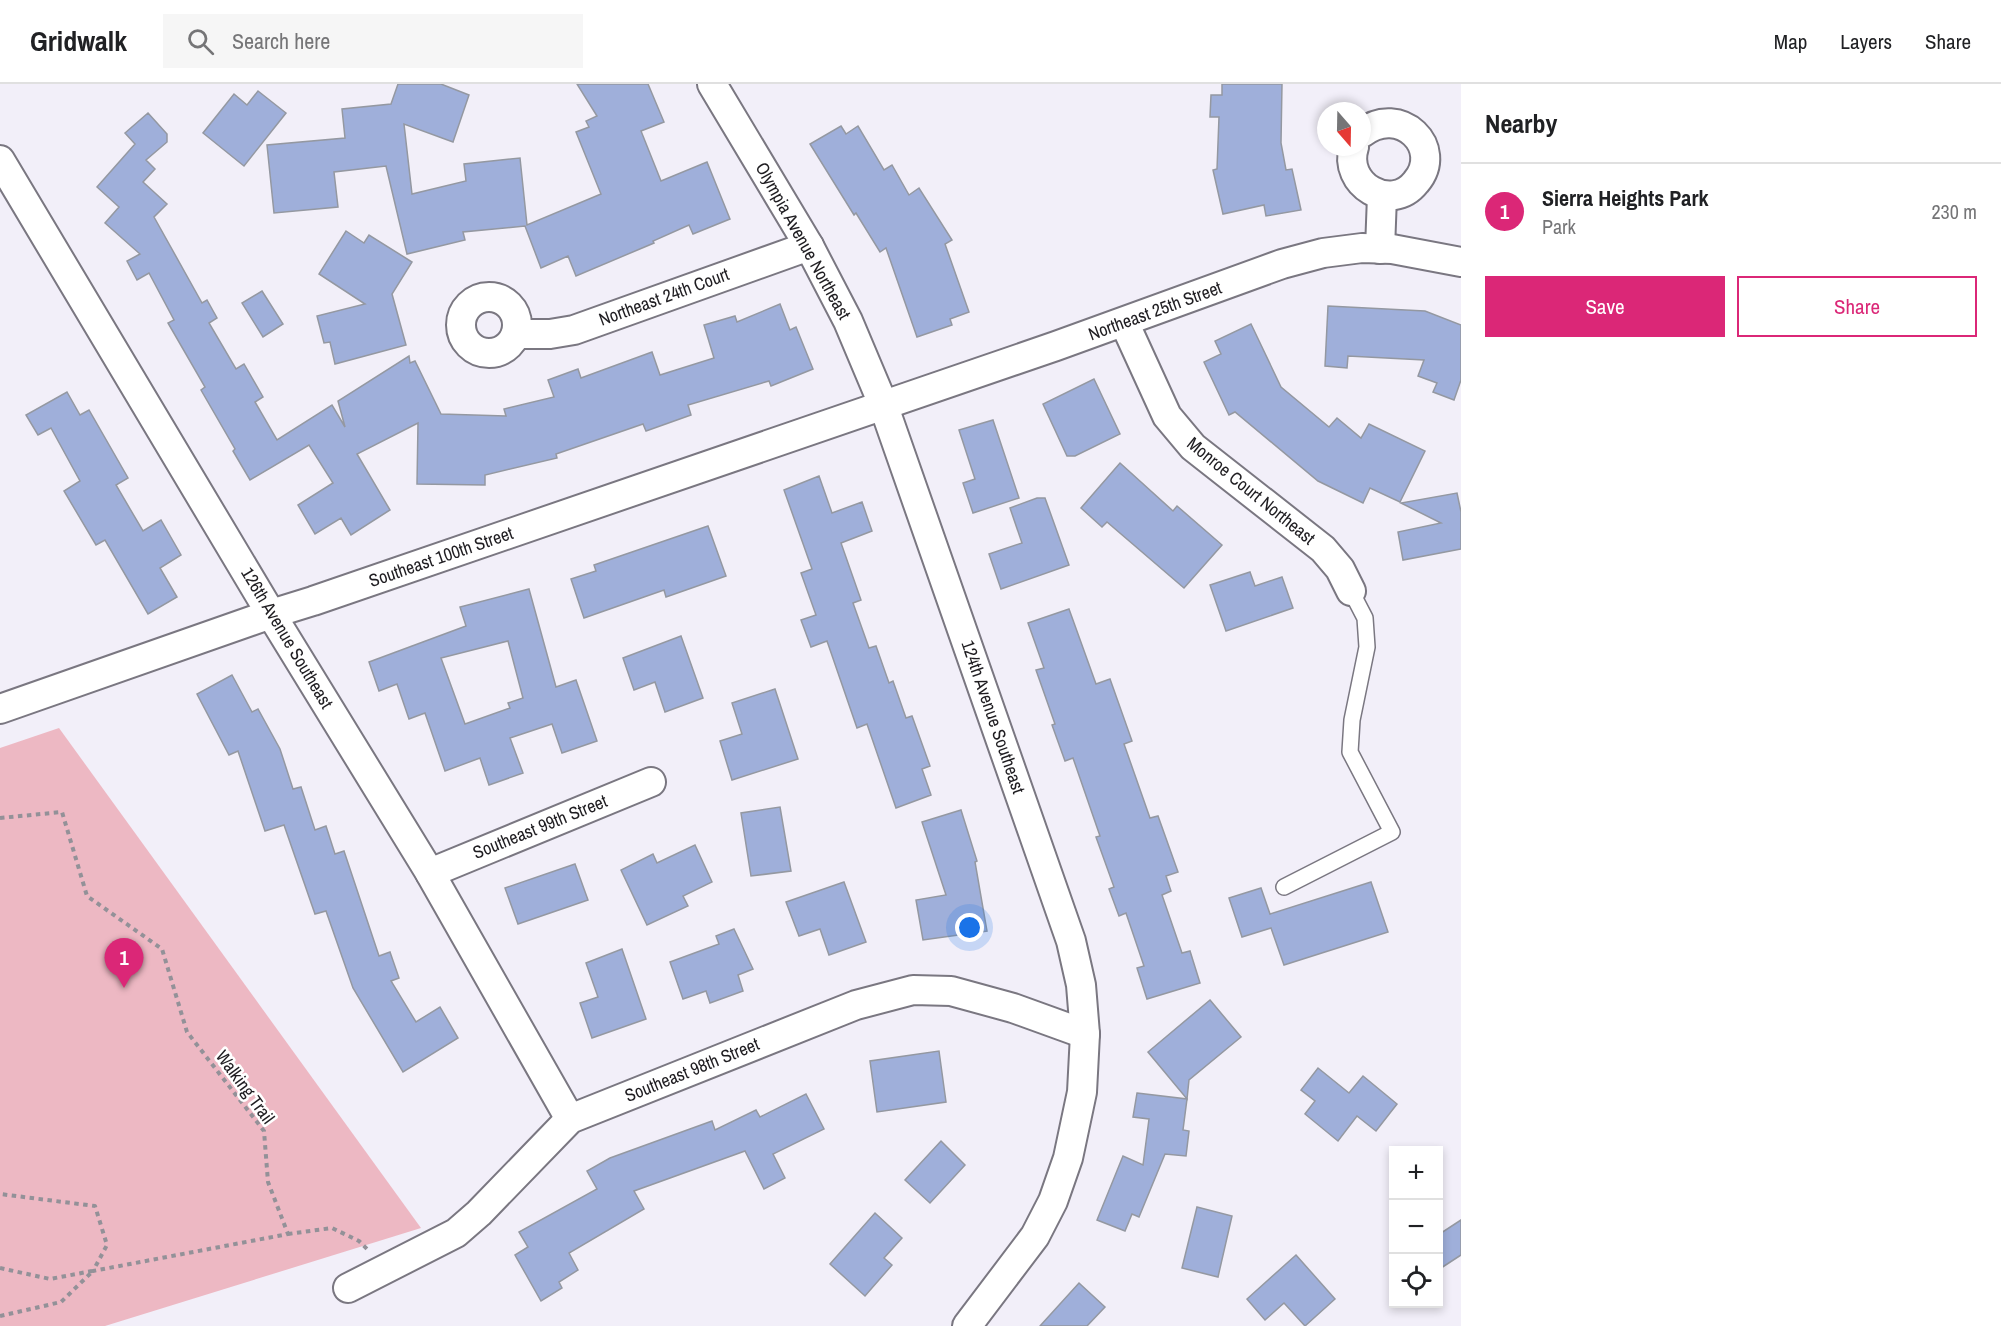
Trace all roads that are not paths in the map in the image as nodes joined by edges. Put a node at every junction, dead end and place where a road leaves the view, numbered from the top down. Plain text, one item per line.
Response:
1 (712, 84) edge
2 (1371, 127) edge
3 (1353, 156) edge
4 (0, 160) edge
5 (1383, 196) junction
6 (809, 246) junction
7 (1380, 249) junction
8 (1461, 262) edge
9 (1124, 322) junction
10 (516, 334) dead end
11 (883, 404) junction
12 (1351, 591) joint
13 (271, 614) junction
14 (0, 709) edge
15 (651, 782) dead end
16 (430, 873) junction
17 (1284, 887) dead end
18 (1085, 1034) junction
19 (570, 1119) junction
20 (348, 1288) dead end
21 (967, 1326) edge

1 - 6 street, Olympia Avenue Northeast
2 - 5 street
3 - 5 street
4 - 13 street, 126th Avenue Southeast
5 - 7 street
6 - 10 street, Northeast 24th Court
6 - 11 street, Olympia Avenue Northeast
7 - 8 street, Northeast 25th Street
7 - 9 street, Northeast 25th Street
9 - 11 street, Northeast 25th Street
9 - 12 street, Monroe Court Northeast
11 - 13 street, Southeast 100th Street
11 - 18 street, 124th Avenue Southeast
12 - 17 lane
13 - 14 street, Southeast 100th Street
13 - 16 street, 126th Avenue Southeast
15 - 16 street, Southeast 99th Street
16 - 19 street, 126th Avenue Southeast
18 - 19 street, Southeast 98th Street
18 - 21 street, 124th Avenue Southeast
19 - 20 street, Southeast 98th Street

